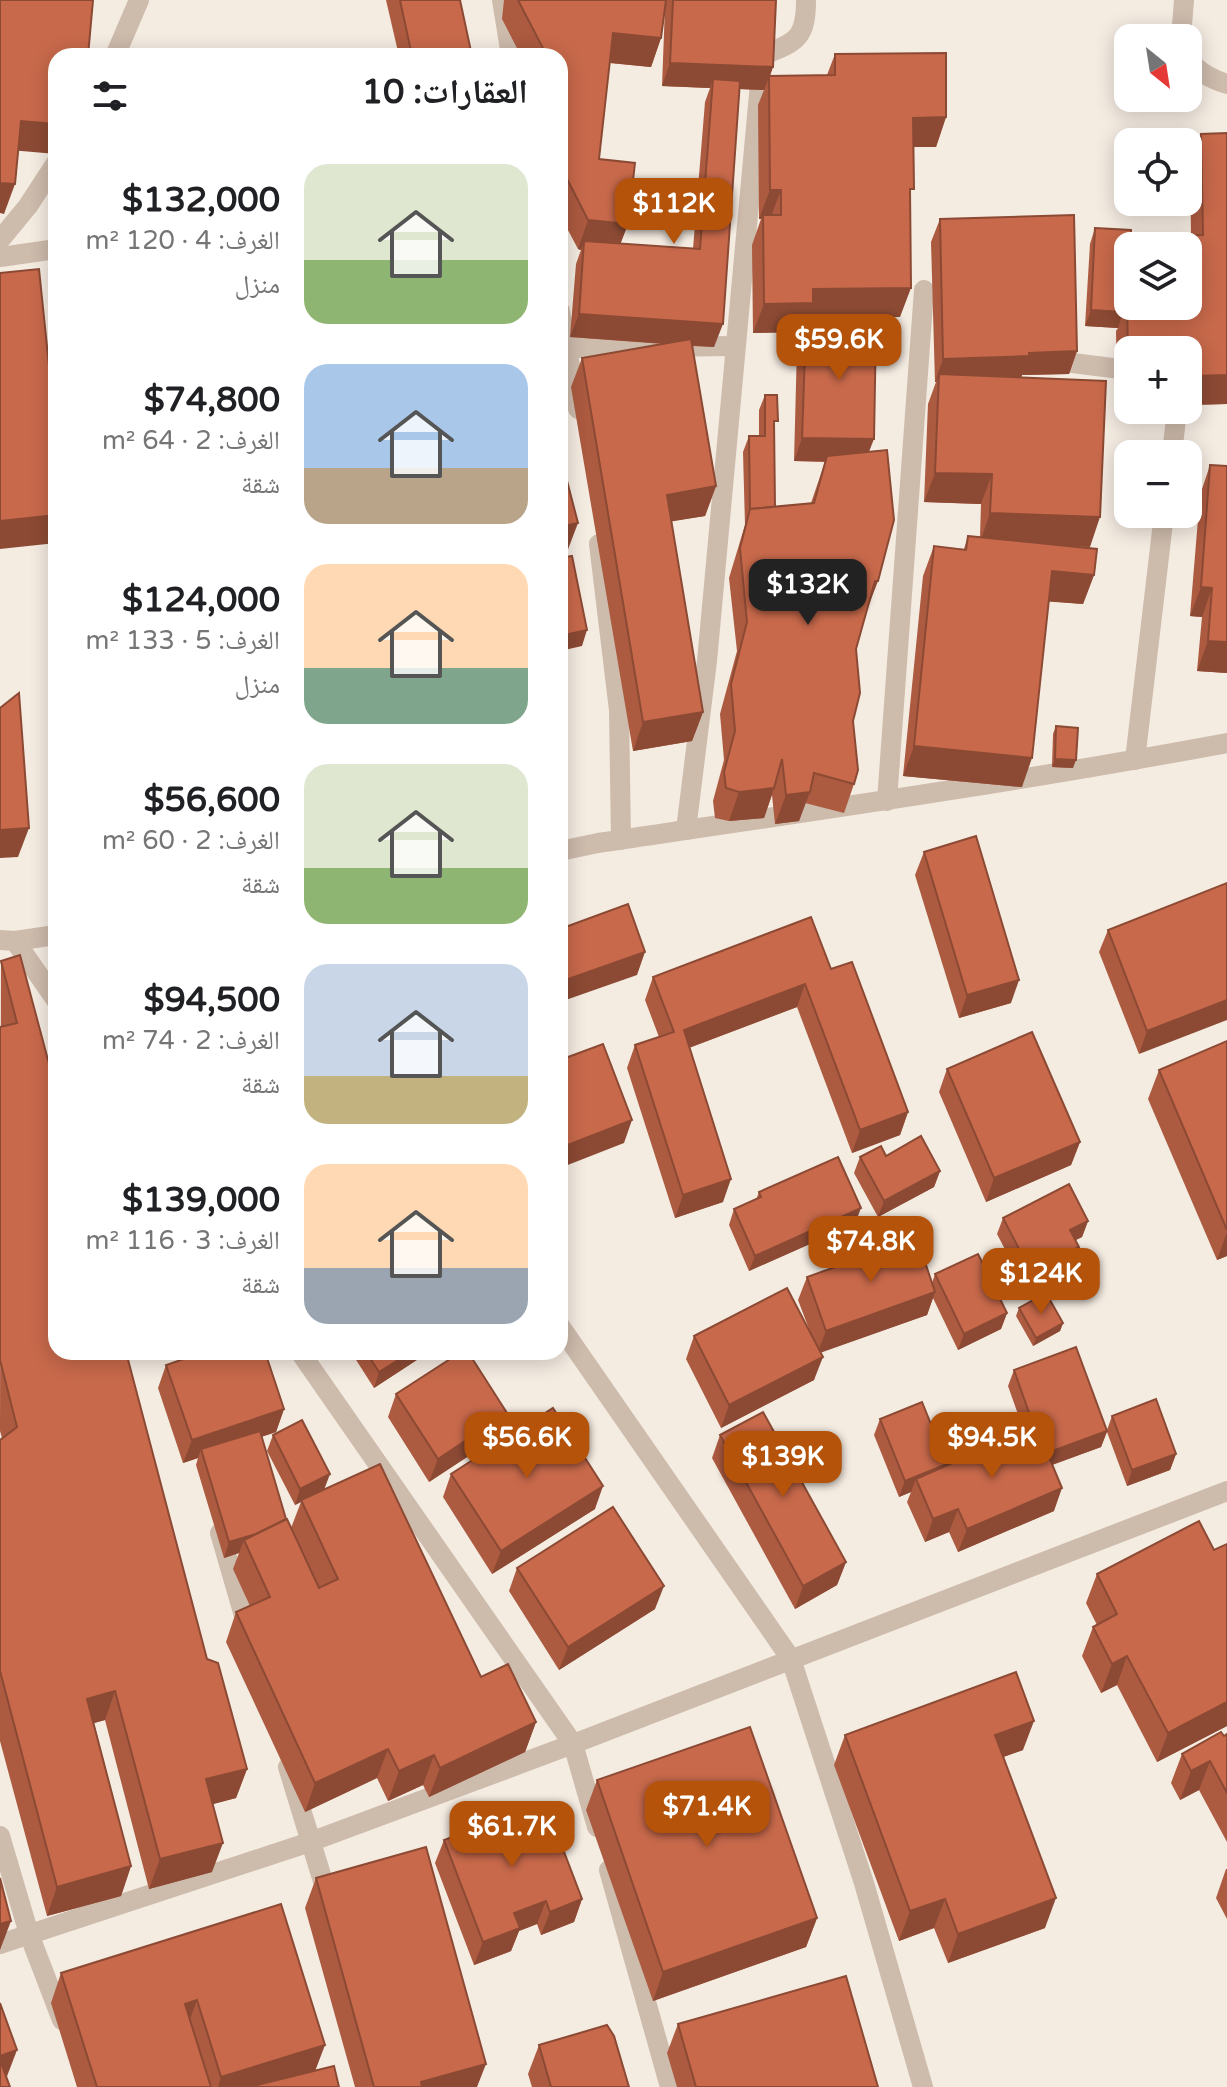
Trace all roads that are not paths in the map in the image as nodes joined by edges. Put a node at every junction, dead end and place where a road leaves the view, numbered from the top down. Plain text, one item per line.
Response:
1 (139, 0) edge
2 (502, 0) edge
3 (806, 0) edge
4 (1184, 0) edge
5 (1182, 24) edge
6 (118, 48) edge
7 (510, 48) edge
8 (1202, 73) edge
9 (1227, 84) edge
10 (48, 175) edge
11 (0, 240) edge
12 (48, 250) edge
13 (0, 257) edge
14 (924, 290) dead end
15 (735, 346) junction
16 (568, 348) joint
17 (1024, 357) edge
18 (1114, 368) edge
19 (580, 422) dead end
20 (597, 526) dead end
21 (1162, 528) edge
22 (1227, 743) edge
23 (1135, 760) junction
24 (887, 801) junction
25 (686, 830) junction
26 (621, 840) junction
27 (568, 850) edge
28 (48, 936) edge
29 (7, 941) edge
30 (48, 990) edge
31 (568, 1338) edge
32 (306, 1360) edge
33 (1227, 1491) edge
34 (215, 1516) edge
35 (254, 1649) edge
36 (791, 1659) junction
37 (573, 1744) junction
38 (284, 1753) edge
39 (0, 1836) edge
40 (310, 1842) junction
41 (334, 1914) edge
42 (29, 1934) junction
43 (0, 1944) edge
44 (66, 2032) edge
45 (670, 2087) edge
46 (923, 2087) edge

1 - 6 street
2 - 7 street
3 - 15 street
4 - 5 street
8 - 9 street
10 - 11 street
12 - 13 street
14 - 24 street
15 - 16 street
15 - 25 street
16 - 19 street
17 - 18 street
20 - 26 street
21 - 23 street
22 - 23 street
23 - 24 street
24 - 25 street
25 - 26 street
26 - 27 street
28 - 29 street
29 - 30 street
31 - 36 street
32 - 37 street
33 - 36 street
34 - 35 street
36 - 37 street
36 - 46 street
37 - 40 street
37 - 45 street
38 - 40 street
39 - 42 street
40 - 41 street
40 - 42 street
42 - 43 street
42 - 44 street

